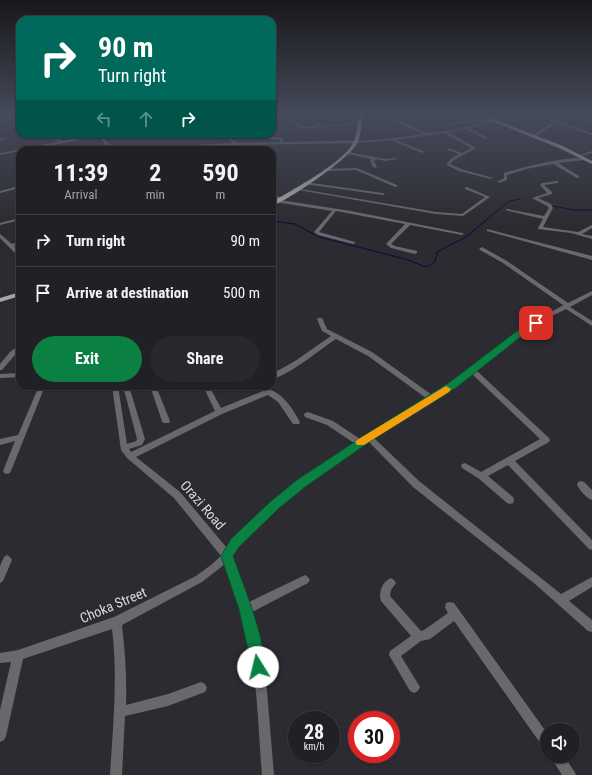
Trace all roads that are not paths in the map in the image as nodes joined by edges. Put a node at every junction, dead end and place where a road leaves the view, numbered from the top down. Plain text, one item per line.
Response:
1 (14, 151) edge
2 (345, 151) edge
3 (454, 151) edge
4 (467, 151) edge
5 (569, 151) edge
6 (572, 151) edge
7 (592, 152) edge
8 (348, 153) joint
9 (0, 154) edge
10 (461, 154) junction
11 (581, 155) junction
12 (396, 158) dead end
13 (374, 159) junction
14 (585, 159) junction
15 (592, 162) edge
16 (555, 163) junction
17 (375, 167) dead end
18 (325, 170) junction
19 (578, 177) dead end
20 (491, 178) dead end
21 (499, 182) dead end
22 (557, 182) dead end
23 (304, 184) junction
24 (396, 186) dead end
25 (16, 188) edge
26 (466, 188) dead end
27 (295, 189) junction
28 (0, 192) edge
29 (383, 194) dead end
30 (276, 198) edge
31 (276, 198) edge
32 (276, 199) edge
33 (335, 210) junction
34 (507, 210) dead end
35 (545, 218) junction
36 (16, 220) edge
37 (409, 223) junction
38 (0, 224) edge
39 (592, 226) edge
40 (489, 230) dead end
41 (462, 234) dead end
42 (578, 234) junction
43 (0, 235) edge
44 (592, 238) edge
45 (354, 243) dead end
46 (16, 244) edge
47 (11, 246) junction
48 (482, 249) dead end
49 (16, 251) edge
50 (415, 252) dead end
51 (592, 258) edge
52 (592, 293) edge
53 (16, 295) edge
54 (16, 299) edge
55 (0, 300) edge
56 (0, 303) edge
57 (566, 306) junction
58 (320, 319) dead end
59 (592, 324) edge
60 (335, 336) junction
61 (16, 351) edge
62 (0, 368) edge
63 (473, 371) junction
64 (16, 375) edge
65 (276, 375) edge
66 (0, 376) edge
67 (40, 390) edge
68 (115, 390) edge
69 (127, 390) edge
70 (154, 390) edge
71 (208, 390) edge
72 (432, 399) junction
73 (219, 412) junction
74 (308, 415) dead end
75 (166, 421) dead end
76 (296, 422) dead end
77 (21, 437) junction
78 (364, 440) junction
79 (0, 442) edge
80 (124, 448) junction
81 (130, 456) junction
82 (509, 460) junction
83 (465, 466) dead end
84 (7, 471) dead end
85 (481, 476) junction
86 (581, 485) dead end
87 (592, 496) edge
88 (510, 500) dead end
89 (592, 546) edge
90 (227, 556) junction
91 (7, 560) dead end
92 (0, 578) edge
93 (305, 580) dead end
94 (592, 582) edge
95 (391, 583) dead end
96 (561, 600) junction
97 (246, 609) junction
98 (116, 622) junction
99 (592, 627) edge
100 (419, 636) junction
101 (18, 655) junction
102 (0, 658) edge
103 (414, 687) dead end
104 (201, 688) dead end
105 (120, 712) junction
106 (540, 734) edge
107 (0, 736) edge
108 (561, 763) edge
109 (116, 775) edge
110 (268, 775) edge
111 (570, 775) edge

1 - 9 street
2 - 30 main road
3 - 10 street
4 - 10 street
5 - 14 main road
6 - 11 main road
7 - 11 street
8 - 13 street
8 - 18 main road
10 - 20 street
11 - 15 main road
12 - 13 street
13 - 17 street
14 - 15 main road
14 - 16 street
16 - 19 street
16 - 21 street
18 - 23 main road
18 - 24 street
22 - 35 street
23 - 27 main road
23 - 29 street
25 - 28 street
26 - 27 street
27 - 31 main road
32 - 33 street
33 - 37 street
33 - 45 street
34 - 35 street
35 - 42 street
36 - 38 street
37 - 41 street
37 - 50 street
39 - 42 street
40 - 51 street
42 - 44 street
43 - 47 street
46 - 47 street
47 - 49 street
48 - 57 street
52 - 57 street, Choka Street
53 - 55 main road
54 - 56 main road
57 - 59 street
57 - 63 street, Choka Street
58 - 60 street
60 - 65 street
60 - 72 street
61 - 62 street
63 - 72 street, Choka Street
63 - 82 street
64 - 66 street
67 - 77 street
68 - 80 street, Orazi Road
69 - 80 street
70 - 75 street
71 - 73 street
72 - 78 street, Choka Street
73 - 76 street
73 - 81 street
74 - 78 street
77 - 79 street
77 - 84 street
78 - 90 street, Choka Street
78 - 96 street
80 - 81 street, Orazi Road
81 - 90 street, Orazi Road
82 - 85 street
82 - 89 street
83 - 85 street
85 - 88 street
86 - 87 street
90 - 97 street, Orazi Road
90 - 98 street, Choka Street
91 - 92 street
93 - 97 street
94 - 96 street
95 - 100 street
96 - 99 street
97 - 110 street, Orazi Road
98 - 101 street, Choka Street
98 - 105 street
100 - 103 street
100 - 106 street
101 - 102 street, Choka Street
101 - 107 street
104 - 105 street
105 - 109 street
108 - 111 street

